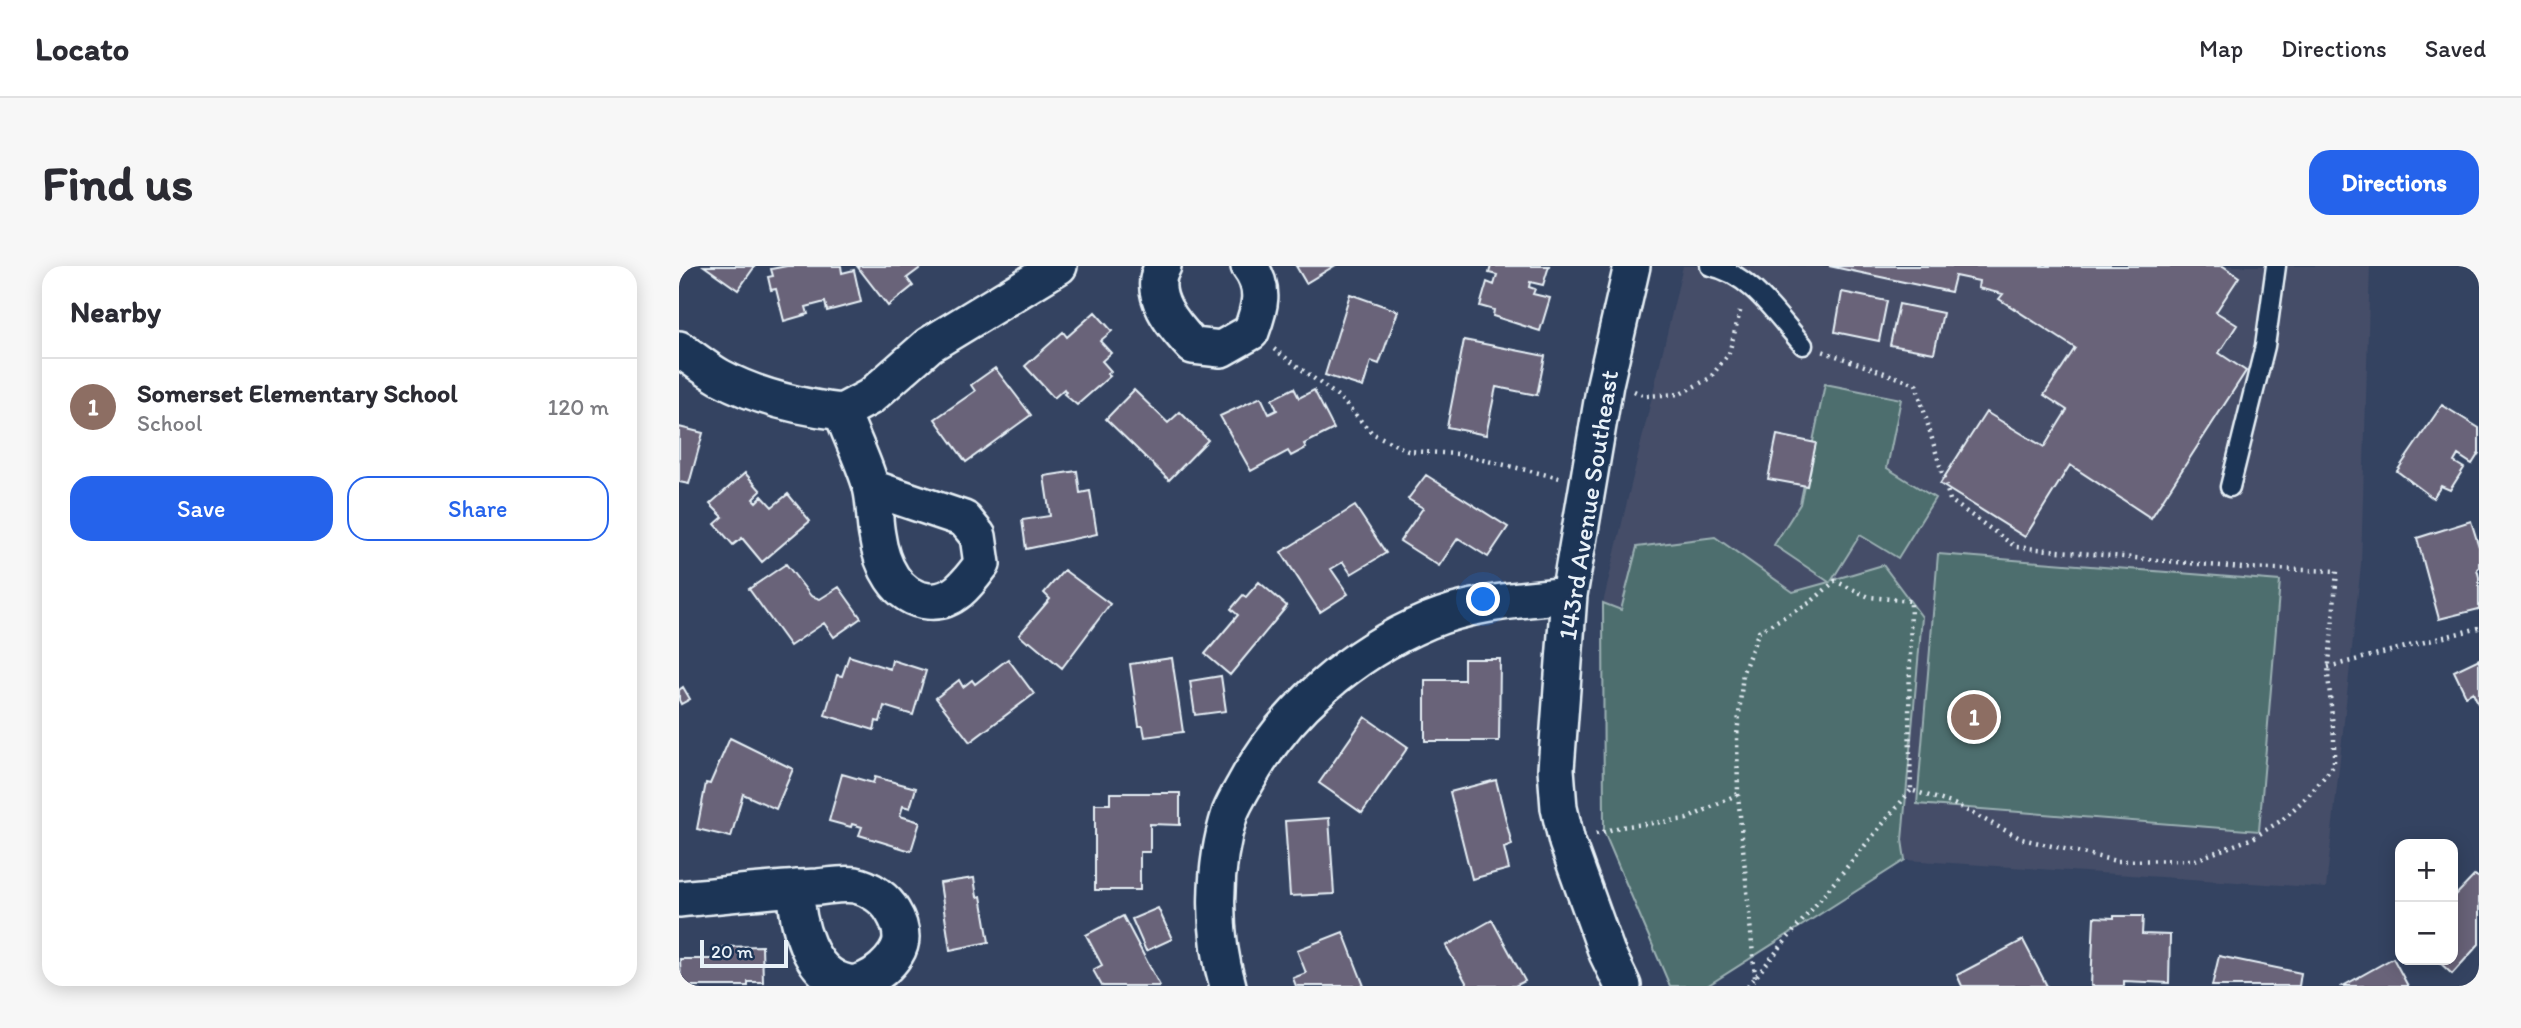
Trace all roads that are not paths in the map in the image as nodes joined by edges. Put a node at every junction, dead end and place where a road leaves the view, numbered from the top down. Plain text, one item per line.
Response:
1 (1059, 266) edge
2 (1163, 266) edge
3 (1249, 266) edge
4 (1632, 266) edge
5 (1710, 266) edge
6 (2276, 266) edge
7 (1803, 345) road end
8 (679, 349) edge
9 (842, 412) junction
10 (2230, 487) dead end
11 (872, 488) dead end
12 (1569, 594) junction
13 (796, 888) dead end
14 (679, 899) edge
15 (1228, 986) edge
16 (1623, 986) edge

1 - 9 street
2 - 3 street
4 - 12 street, 143rd Avenue Southeast
5 - 7 lane
6 - 10 lane
8 - 9 street
9 - 11 street
12 - 15 street
12 - 16 street, 143rd Avenue Southeast
13 - 14 street

